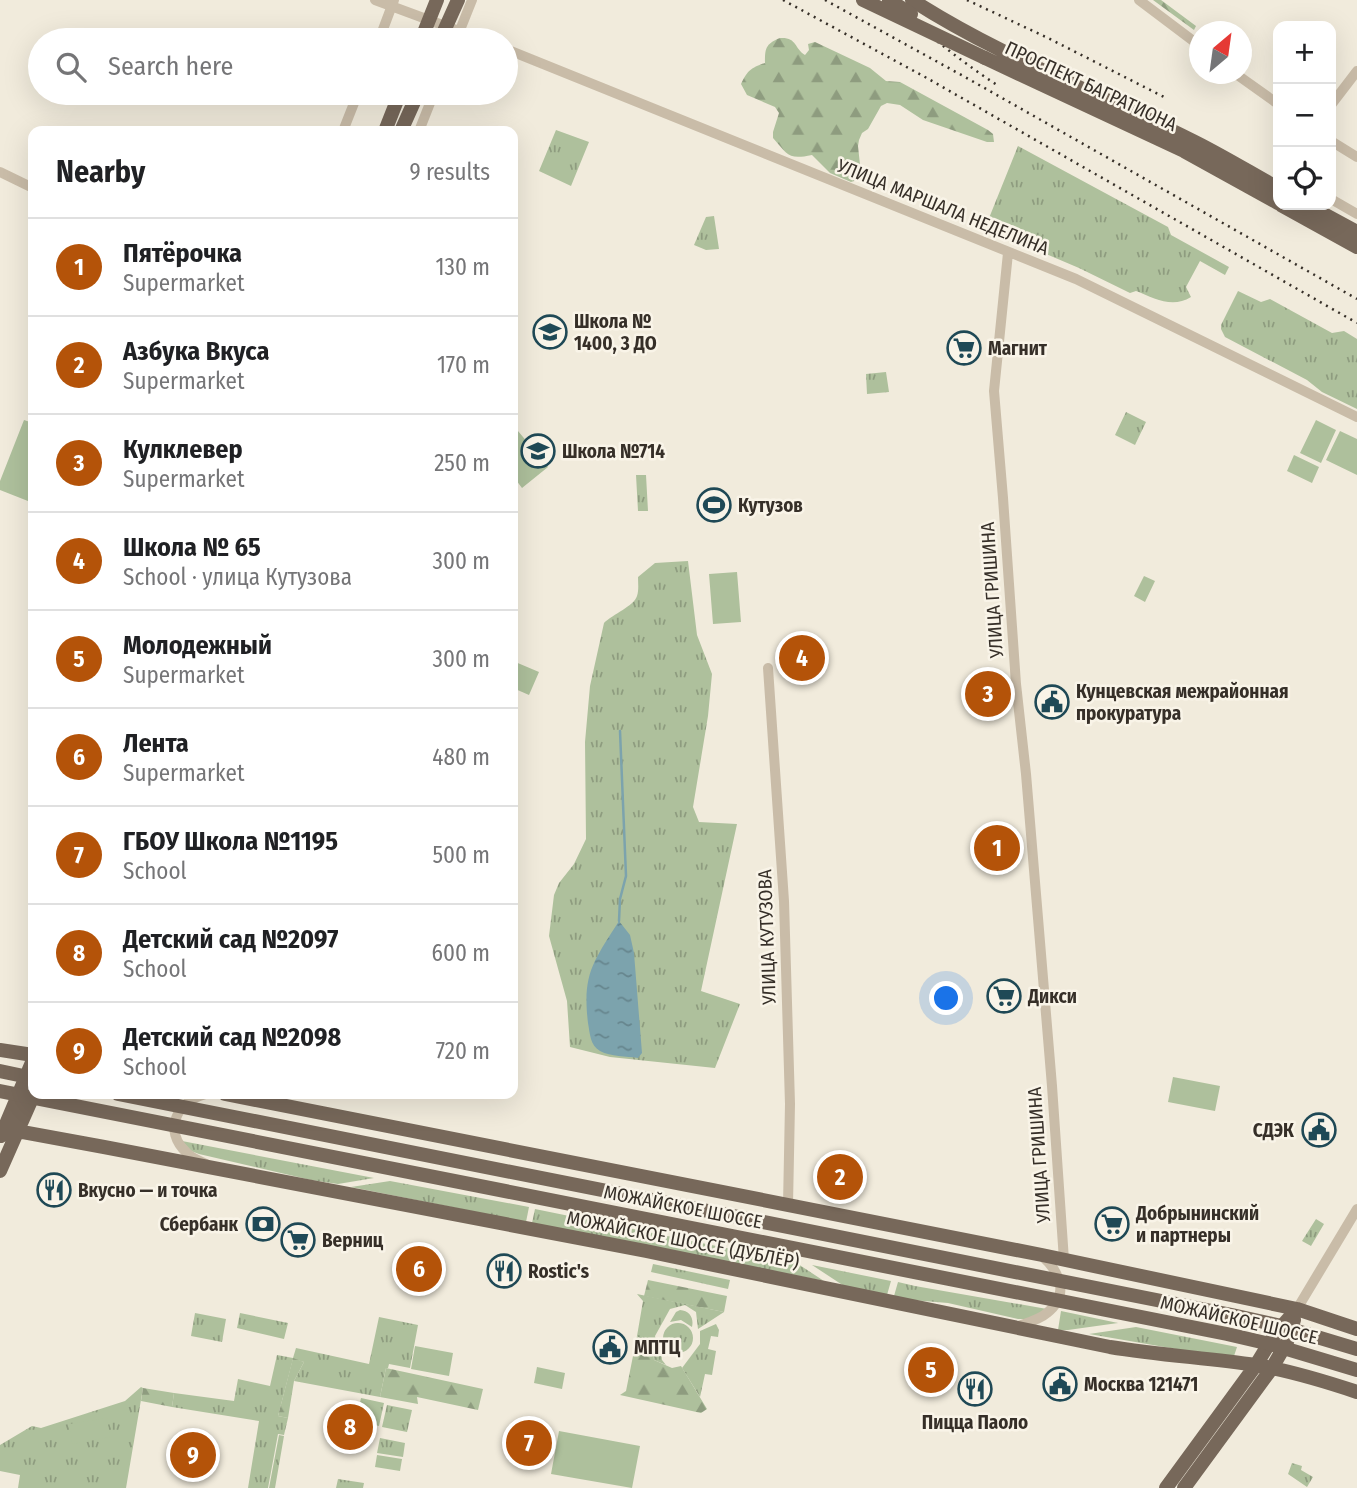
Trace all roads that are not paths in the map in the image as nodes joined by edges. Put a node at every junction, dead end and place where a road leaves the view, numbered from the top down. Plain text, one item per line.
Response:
1 (374, 0) edge
2 (437, 0) edge
3 (457, 0) edge
4 (472, 0) edge
5 (863, 0) edge
6 (889, 0) edge
7 (912, 0) edge
8 (1139, 0) edge
9 (393, 3) edge
10 (384, 28) edge
11 (426, 28) edge
12 (442, 28) edge
13 (445, 28) edge
14 (461, 28) edge
15 (1189, 38) edge
16 (518, 54) edge
17 (985, 58) junction
18 (1357, 71) edge
19 (1250, 84) edge
20 (1336, 98) edge
21 (1273, 100) edge
22 (353, 105) edge
23 (395, 105) edge
24 (413, 105) edge
25 (429, 105) edge
26 (394, 108) junction
27 (344, 126) edge
28 (382, 126) edge
29 (387, 126) edge
30 (403, 126) edge
31 (421, 126) edge
32 (1336, 144) edge
33 (1357, 157) edge
34 (0, 172) edge
35 (1273, 185) edge
36 (28, 186) edge
37 (1273, 201) edge
38 (1336, 202) edge
39 (1290, 210) edge
40 (1316, 210) edge
41 (1357, 214) edge
42 (1357, 232) edge
43 (1357, 247) edge
44 (1009, 253) junction
45 (1357, 417) edge
46 (768, 668) dead end
47 (0, 1050) edge
48 (28, 1057) edge
49 (0, 1071) edge
50 (28, 1071) edge
51 (28, 1077) edge
52 (0, 1091) edge
53 (28, 1097) edge
54 (30, 1099) edge
55 (40, 1099) edge
56 (143, 1099) edge
57 (191, 1099) edge
58 (250, 1099) edge
59 (5, 1132) edge
60 (213, 1168) junction
61 (0, 1171) edge
62 (788, 1205) junction
63 (1357, 1209) edge
64 (1042, 1255) junction
65 (1064, 1260) junction
66 (1297, 1308) junction
67 (1016, 1327) junction
68 (1357, 1329) edge
69 (1357, 1349) edge
70 (1256, 1365) junction
71 (1272, 1368) junction
72 (1357, 1370) edge
73 (1357, 1392) edge
74 (1166, 1488) edge
75 (1184, 1488) edge

1 - 9 street
2 - 11 main road, bridge
3 - 13 main road, bridge
4 - 14 street
5 - 17 main road, bridge
6 - 17 main road, ПРОСПЕКТ БАГРАТИОНА, bridge
7 - 35 main road, ПРОСПЕКТ БАГРАТИОНА
8 - 15 street
9 - 10 street
9 - 12 street
16 - 44 street, УЛИЦА МАРШАЛА НЕДЕЛИНА
17 - 37 main road, ПРОСПЕКТ БАГРАТИОНА
18 - 20 street
19 - 21 street
22 - 27 street
23 - 26 main road
24 - 30 main road
25 - 31 street
26 - 28 street
26 - 29 main road
32 - 33 street
34 - 36 street
38 - 41 street
39 - 43 main road, ПРОСПЕКТ БАГРАТИОНА
40 - 42 main road
44 - 45 street, УЛИЦА МАРШАЛА НЕДЕЛИНА
44 - 65 street, УЛИЦА ГРИШИНА
46 - 62 street, УЛИЦА КУТУЗОВА
47 - 48 main road
49 - 51 main road, bridge
50 - 59 main road
52 - 53 main road, МОЖАЙСКОЕ ШОССЕ, bridge
54 - 59 main road
55 - 72 main road, МОЖАЙСКОЕ ШОССЕ, bridge
56 - 69 main road, МОЖАЙСКОЕ ШОССЕ, bridge
57 - 60 street
58 - 62 main road
59 - 60 main road, МОЖАЙСКОЕ ШОССЕ (ДУБЛЁР)
59 - 61 main road
60 - 67 main road, МОЖАЙСКОЕ ШОССЕ (ДУБЛЁР)
62 - 64 main road
63 - 66 street
64 - 65 main road
64 - 67 street
65 - 66 main road
66 - 68 main road
66 - 70 main road
66 - 71 main road
67 - 70 main road, МОЖАЙСКОЕ ШОССЕ (ДУБЛЁР)
70 - 71 main road, МОЖАЙСКОЕ ШОССЕ (ДУБЛЁР)
70 - 74 main road
71 - 73 main road, МОЖАЙСКОЕ ШОССЕ (ДУБЛЁР)
71 - 75 main road

